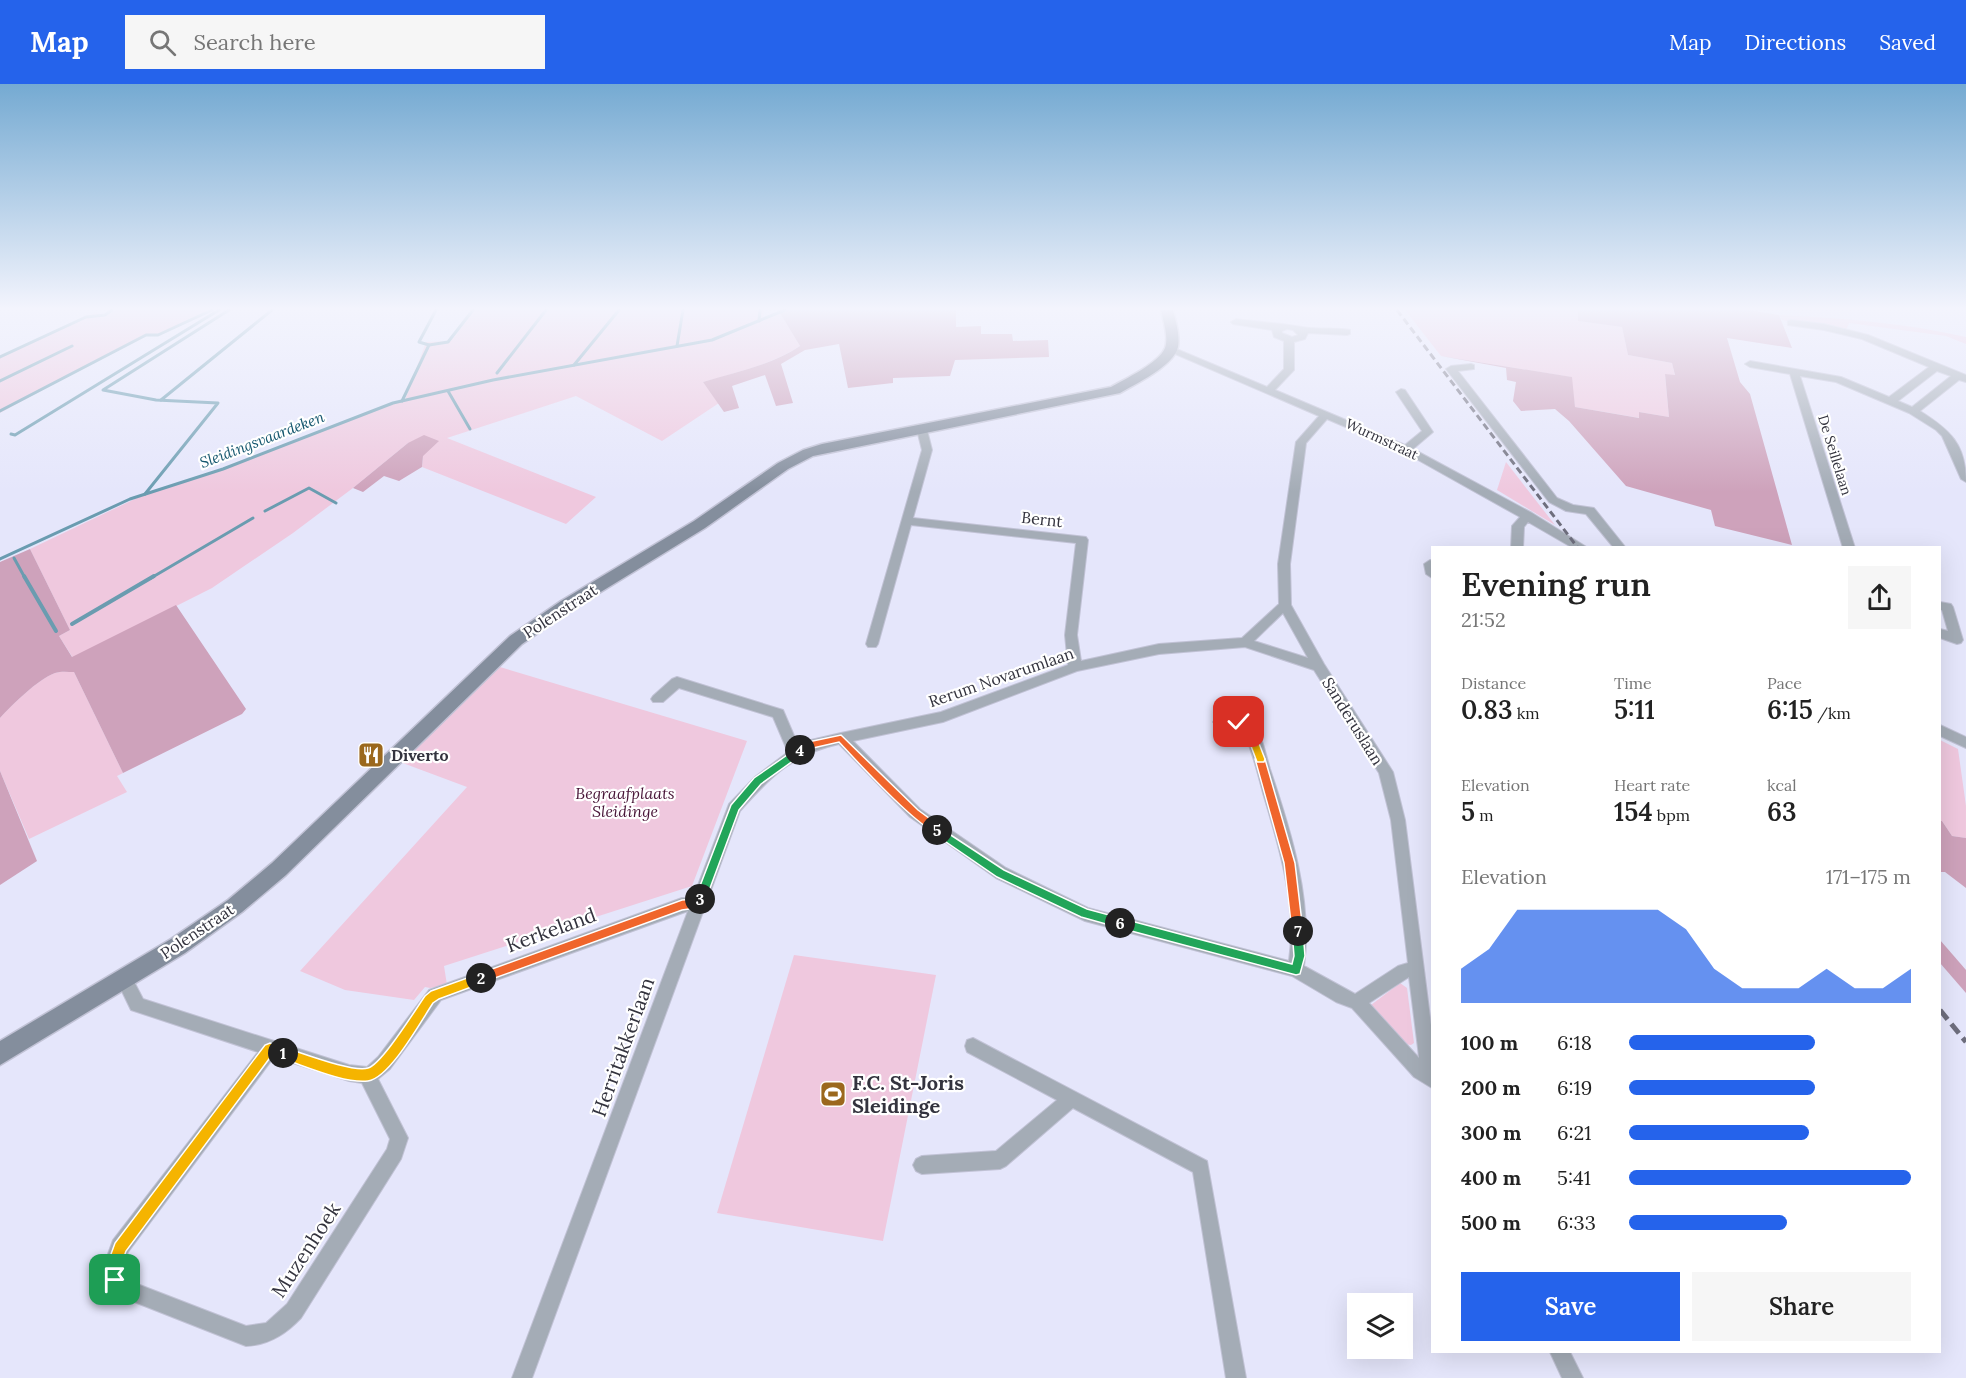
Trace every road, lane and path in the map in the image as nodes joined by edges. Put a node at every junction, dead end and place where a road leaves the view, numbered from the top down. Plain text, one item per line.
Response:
1 (1149, 370) edge
2 (1221, 370) edge
3 (1289, 370) edge
4 (1452, 370) edge
5 (1790, 370) edge
6 (1932, 370) edge
7 (1944, 370) edge
8 (1794, 371) junction
9 (1962, 378) edge
10 (1269, 390) junction
11 (1401, 392) dead end
12 (1892, 401) junction
13 (1913, 411) junction
14 (1326, 414) junction
15 (922, 430) junction
16 (1406, 449) junction
17 (1961, 460) edge
18 (1966, 479) edge
19 (1528, 516) junction
20 (906, 520) junction
21 (1517, 546) edge
22 (1580, 546) edge
23 (1619, 546) edge
24 (1848, 546) edge
25 (1285, 605) junction
26 (1941, 606) edge
27 (1941, 633) edge
28 (1245, 642) junction
29 (872, 644) dead end
30 (1075, 667) junction
31 (1319, 667) junction
32 (657, 699) dead end
33 (1220, 722) dead end
34 (1941, 730) edge
35 (841, 738) junction
36 (1966, 743) edge
37 (795, 753) junction
38 (699, 904) junction
39 (1416, 967) junction
40 (1296, 970) junction
41 (124, 979) junction
42 (1357, 1002) junction
43 (973, 1046) dead end
44 (270, 1049) junction
45 (0, 1054) edge
46 (1431, 1074) edge
47 (369, 1075) junction
48 (1431, 1078) edge
49 (1072, 1098) junction
50 (922, 1165) dead end
51 (1560, 1353) edge
52 (522, 1378) edge
53 (1236, 1378) edge
54 (1573, 1378) edge

1 - 15 main road, Polenstraat
2 - 10 street, Wurmstraat
3 - 10 street
4 - 23 street
5 - 8 street
6 - 12 street
7 - 9 street
8 - 12 street
8 - 24 street, De Seillelaan
9 - 13 street
10 - 14 street, Wurmstraat
11 - 16 street
12 - 13 street
13 - 17 street
14 - 16 street, Wurmstraat
14 - 25 street, Sanderuslaan
15 - 20 street
15 - 41 main road, Polenstraat
16 - 19 street, Wurmstraat
17 - 18 street
19 - 21 street
19 - 22 street, Wurmstraat
20 - 29 street
20 - 30 street, Bernt
25 - 28 street
25 - 31 street, Sanderuslaan
26 - 27 street
28 - 30 street, Rerum Novarumlaan
28 - 31 street, Rerum Novarumlaan
30 - 35 street, Rerum Novarumlaan
31 - 39 street, Sanderuslaan
32 - 37 street
33 - 40 street
34 - 36 street
35 - 37 street, Herritakkerlaan
35 - 40 street
37 - 38 street, Herritakkerlaan
38 - 47 street, Kerkeland
38 - 52 street, Herritakkerlaan
39 - 42 street
39 - 46 street, Sanderuslaan
40 - 42 street
41 - 44 street
41 - 45 main road, Polenstraat
42 - 48 street
43 - 49 street
44 - 47 street
44 - 47 street, Muzenhoek
49 - 50 street
49 - 53 street
51 - 54 street

